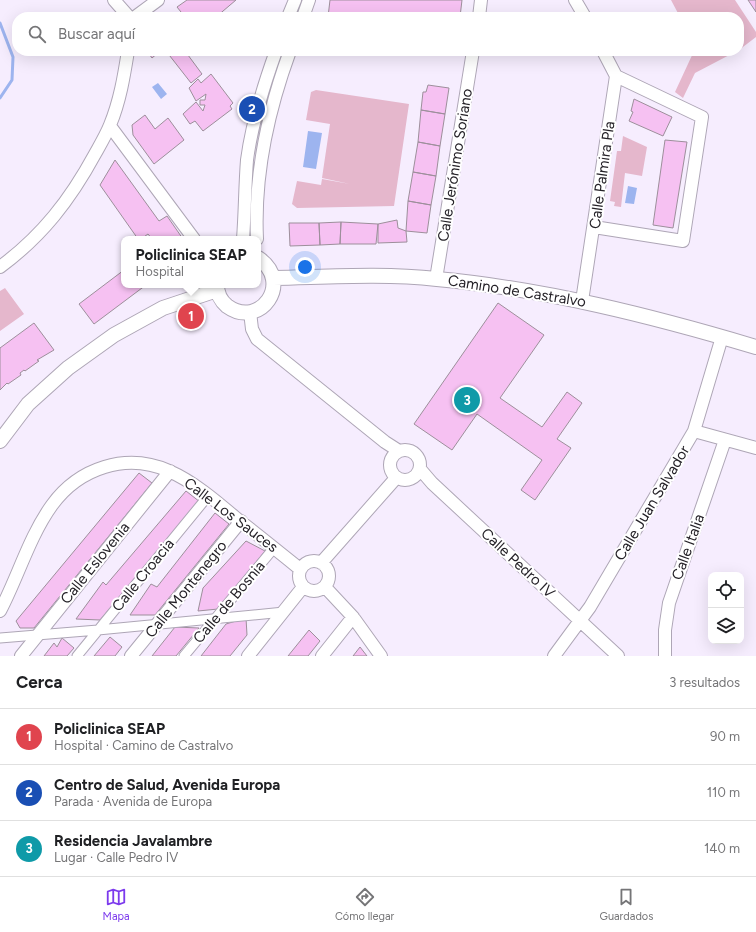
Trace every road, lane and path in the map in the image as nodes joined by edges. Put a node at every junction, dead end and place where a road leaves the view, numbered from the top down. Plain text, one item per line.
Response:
1 (114, 0) edge
2 (158, 0) edge
3 (294, 0) edge
4 (309, 0) edge
5 (481, 0) edge
6 (575, 0) edge
7 (125, 12) edge
8 (142, 12) edge
9 (290, 12) edge
10 (305, 12) edge
11 (479, 12) edge
12 (581, 12) edge
13 (127, 56) edge
14 (274, 56) edge
15 (288, 56) edge
16 (472, 56) edge
17 (606, 56) edge
18 (616, 76) junction
19 (110, 126) junction
20 (594, 227) junction
21 (192, 236) edge
22 (243, 236) edge
23 (257, 236) edge
24 (261, 259) edge
25 (0, 267) edge
26 (273, 278) junction
27 (436, 279) junction
28 (214, 288) edge
29 (217, 288) edge
30 (582, 301) junction
31 (250, 312) junction
32 (722, 337) junction
33 (756, 347) edge
34 (694, 431) junction
35 (725, 440) junction
36 (0, 441) edge
37 (756, 448) edge
38 (399, 451) junction
39 (420, 469) junction
40 (170, 471) junction
41 (396, 478) junction
42 (206, 493) junction
43 (241, 521) junction
44 (274, 548) junction
45 (321, 563) junction
46 (300, 569) junction
47 (303, 587) junction
48 (325, 587) junction
49 (0, 611) edge
50 (284, 612) junction
51 (353, 617) junction
52 (216, 618) junction
53 (581, 620) junction
54 (157, 623) junction
55 (98, 630) junction
56 (37, 634) junction
57 (0, 638) edge
58 (20, 656) edge
59 (77, 656) edge
60 (131, 656) edge
61 (184, 656) edge
62 (248, 656) edge
63 (322, 656) edge
64 (381, 656) edge
65 (554, 656) edge
66 (618, 656) edge
67 (665, 656) edge

1 - 7 street
2 - 8 street
3 - 9 street
4 - 10 street
5 - 11 street
6 - 12 street
13 - 19 street
14 - 22 street
15 - 23 street
16 - 27 street, Calle Jerónimo Soriano
17 - 18 street
18 - 20 street, Calle Palmira Pla
18 - 20 street
19 - 21 street
19 - 25 street
20 - 30 street, Calle Palmira Pla
24 - 26 street
26 - 27 street, Camino de Castralvo
26 - 31 street
27 - 30 street, Camino de Castralvo
28 - 36 street
29 - 31 street
30 - 32 street, Camino de Castralvo
31 - 38 street
32 - 33 street, Camino de Castralvo
32 - 34 street, Calle Juan Salvador
34 - 35 street
34 - 53 street, Calle Juan Salvador
35 - 37 street
35 - 67 street, Calle Italia
38 - 39 street
38 - 41 street
39 - 41 street
39 - 53 street, Calle Pedro IV
40 - 42 street, Calle Los Sauces
40 - 49 street, Calle Los Sauces
40 - 56 street, Calle Eslovenia
41 - 45 street
42 - 43 street, Calle Los Sauces
42 - 55 street, Calle Croacia
43 - 44 street, Calle Los Sauces
43 - 54 street, Calle Montenegro
44 - 46 street, Calle Los Sauces
44 - 52 street, Calle de Bosnia
45 - 46 street
45 - 48 street
46 - 47 street
47 - 48 street
47 - 50 street
48 - 51 street
50 - 52 street
50 - 62 street
51 - 63 street
51 - 64 street
52 - 54 street
52 - 61 street, Calle de Bosnia
53 - 65 street, Calle Juan Salvador
53 - 66 street, Calle Pedro IV
54 - 55 street
54 - 60 street, Calle Montenegro
55 - 56 street
55 - 59 street, Calle Croacia
56 - 57 street
56 - 58 street, Calle Eslovenia

